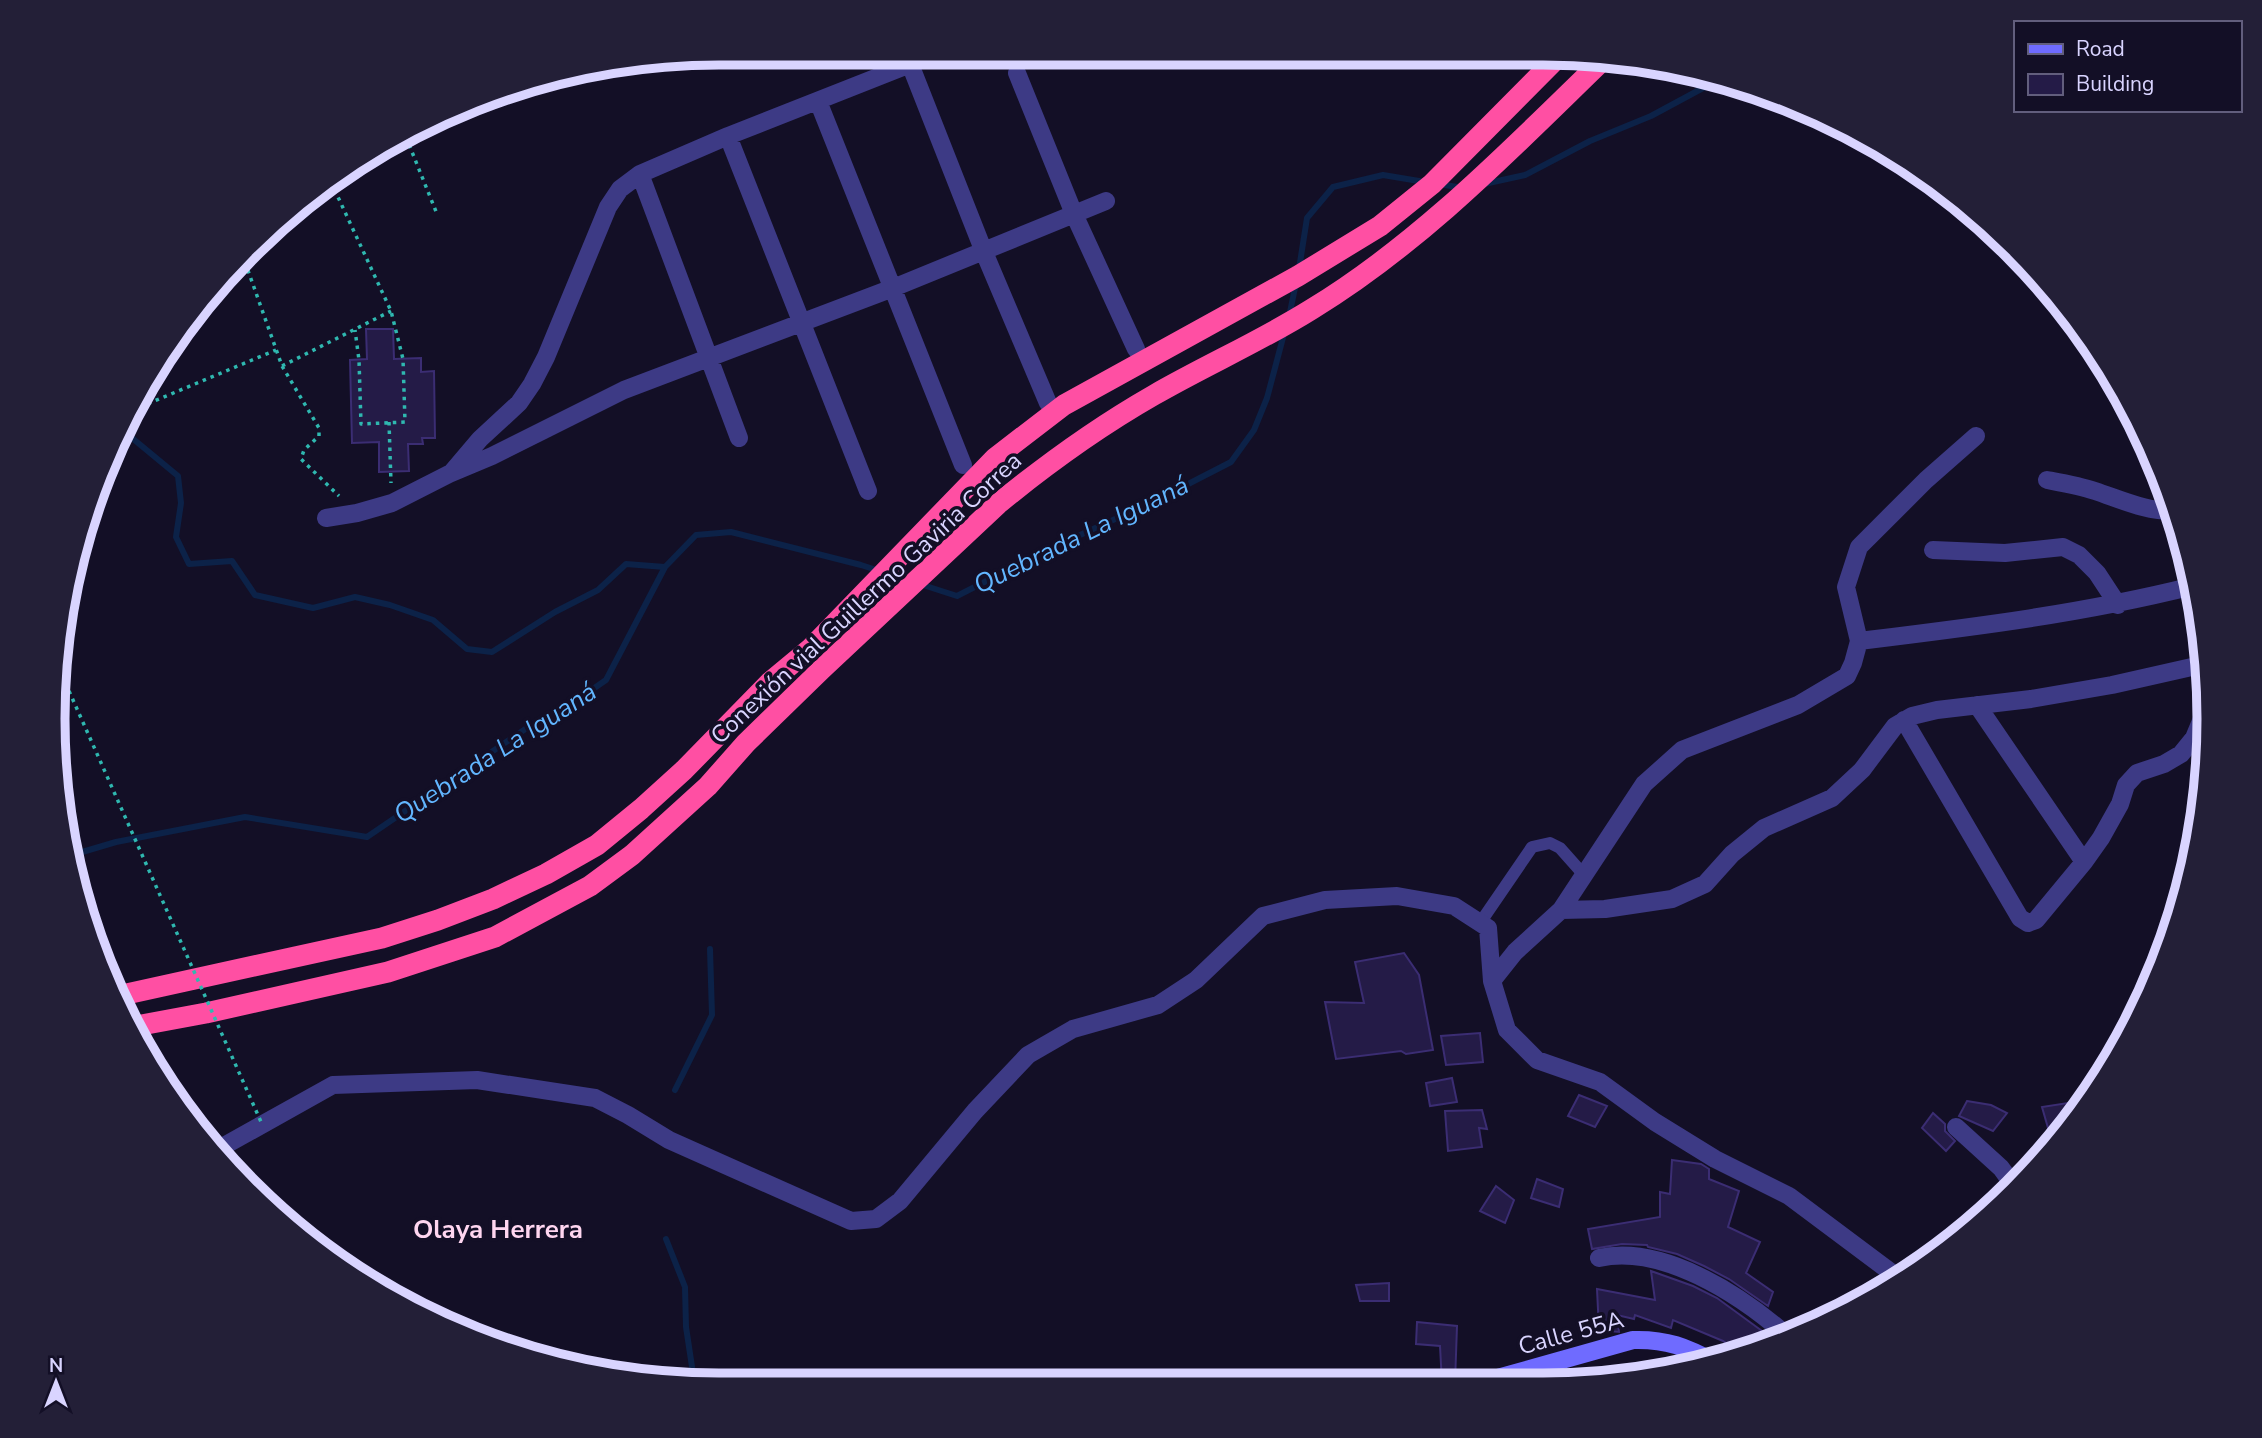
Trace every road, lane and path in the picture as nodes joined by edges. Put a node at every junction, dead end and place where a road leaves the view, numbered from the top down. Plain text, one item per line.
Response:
1 (908, 65) edge
2 (910, 65) edge
3 (1550, 65) edge
4 (1596, 67) edge
5 (1017, 73) dead end
6 (818, 101) junction
7 (728, 136) junction
8 (409, 143) edge
9 (640, 174) junction
10 (335, 190) edge
11 (1106, 201) dead end
12 (437, 214) dead end
13 (1074, 214) junction
14 (984, 252) junction
15 (247, 266) edge
16 (893, 288) junction
17 (391, 311) junction
18 (801, 324) junction
19 (355, 330) junction
20 (1136, 349) dead end
21 (276, 350) junction
22 (709, 359) junction
23 (282, 366) junction
24 (1048, 403) dead end
25 (145, 405) edge
26 (389, 422) junction
27 (1976, 436) dead end
28 (739, 438) dead end
29 (963, 465) dead end
30 (449, 474) junction
31 (2047, 480) dead end
32 (868, 491) dead end
33 (392, 503) junction
34 (2164, 512) edge
35 (357, 513) junction
36 (326, 518) dead end
37 (1933, 550) dead end
38 (2184, 588) edge
39 (2118, 605) junction
40 (1858, 641) junction
41 (2195, 666) edge
42 (66, 686) edge
43 (1977, 705) junction
44 (1904, 720) junction
45 (2197, 731) edge
46 (2084, 862) junction
47 (1584, 875) junction
48 (1561, 910) junction
49 (1480, 923) junction
50 (1492, 981) junction
51 (126, 994) edge
52 (141, 1025) edge
53 (262, 1124) junction
54 (1956, 1127) dead end
55 (224, 1146) edge
56 (2009, 1179) edge
57 (1598, 1258) dead end
58 (1891, 1272) edge
59 (1778, 1329) edge
60 (1699, 1354) edge
61 (1515, 1373) edge

1 - 6 street
2 - 14 street
3 - 51 highway, Conexión vial Guillermo Gaviria Correa
4 - 52 highway, Conexión vial Guillermo Gaviria Correa
5 - 13 street
6 - 7 street
6 - 16 street
7 - 9 street
7 - 18 street
8 - 12 path
9 - 22 street
9 - 30 street
10 - 17 path
11 - 13 street
13 - 14 street
13 - 20 street
14 - 16 street
14 - 24 street
15 - 21 path
16 - 18 street
16 - 29 street
17 - 19 path
17 - 26 path
18 - 22 street
18 - 32 street
19 - 23 path
19 - 26 path
21 - 23 path
21 - 25 path
22 - 28 street
22 - 30 street
23 - 35 path
26 - 33 path
27 - 40 street
30 - 33 street
31 - 34 street
33 - 35 street
35 - 36 street
37 - 39 street
38 - 39 street
39 - 40 street
40 - 47 street
41 - 43 street
42 - 53 path, bridge
43 - 44 street
43 - 46 street
44 - 46 street
44 - 48 street
45 - 46 street
47 - 48 street
47 - 49 lane
48 - 50 street
49 - 50 street
49 - 53 street
50 - 58 street
53 - 55 street
54 - 56 street
57 - 59 street
60 - 61 street, Calle 55A

